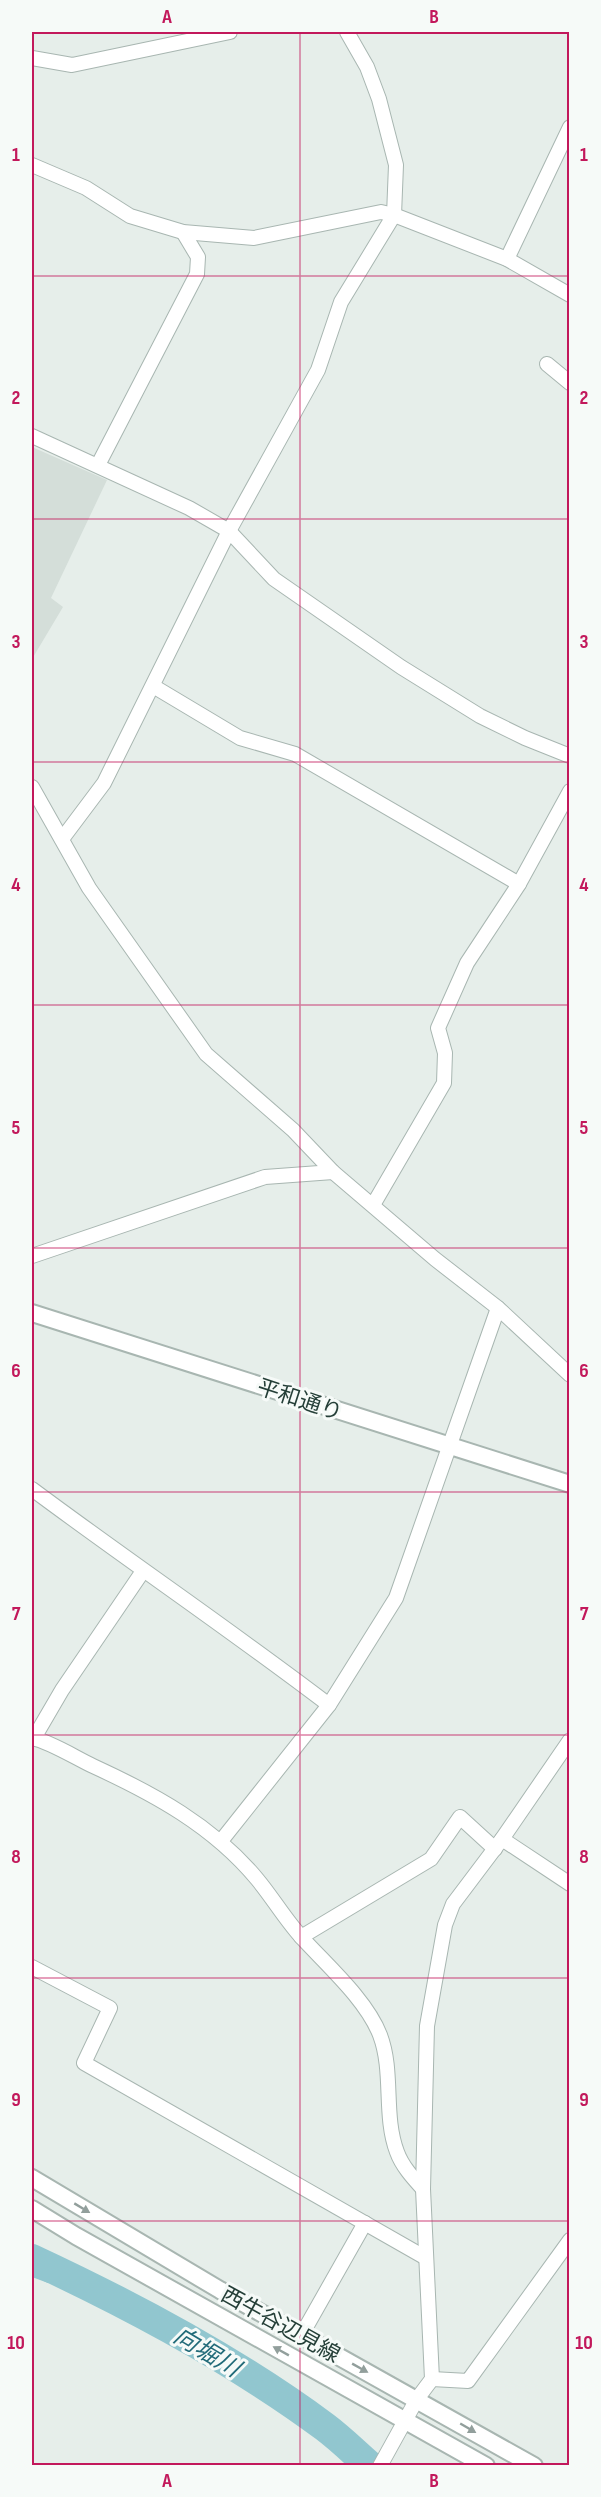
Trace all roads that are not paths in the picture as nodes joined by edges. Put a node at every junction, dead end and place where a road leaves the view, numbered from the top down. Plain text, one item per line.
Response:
1 (230, 32) edge
2 (347, 32) edge
3 (32, 58) edge
4 (570, 128) edge
5 (32, 165) edge
6 (394, 215) junction
7 (183, 232) junction
8 (507, 259) junction
9 (570, 295) edge
10 (547, 364) dead end
11 (570, 383) edge
12 (32, 436) edge
13 (98, 465) junction
14 (229, 531) junction
15 (153, 686) junction
16 (570, 756) edge
17 (32, 787) edge
18 (570, 791) edge
19 (62, 839) junction
20 (519, 884) junction
21 (333, 1172) junction
22 (373, 1205) junction
23 (32, 1256) edge
24 (498, 1308) junction
25 (32, 1313) edge
26 (569, 1374) edge
27 (448, 1445) junction
28 (570, 1484) edge
29 (32, 1490) edge
30 (143, 1571) junction
31 (329, 1706) junction
32 (33, 1738) edge
33 (570, 1740) edge
34 (221, 1840) junction
35 (499, 1844) junction
36 (570, 1884) edge
37 (301, 1937) junction
38 (32, 1967) edge
39 (32, 2178) edge
40 (423, 2189) junction
41 (32, 2209) edge
42 (365, 2223) junction
43 (570, 2240) edge
44 (426, 2258) junction
45 (301, 2336) junction
46 (432, 2379) junction
47 (417, 2399) junction
48 (405, 2420) junction
49 (380, 2466) edge
50 (486, 2466) edge
51 (534, 2466) edge

1 - 3 street
2 - 6 street
4 - 8 street
5 - 7 street
6 - 7 street
6 - 8 street
6 - 14 street
7 - 13 street
8 - 9 street
10 - 11 street
12 - 13 street
13 - 14 street
14 - 15 street
14 - 16 street
15 - 19 street
15 - 20 street
17 - 19 street
18 - 20 street
19 - 21 street
20 - 22 street
21 - 22 street
21 - 23 street
22 - 24 street
24 - 26 street
24 - 27 street
25 - 27 street, 平和通り
27 - 28 street, 平和通り
27 - 31 street
29 - 30 street
30 - 31 street
30 - 32 street
31 - 34 street
32 - 34 street
33 - 35 street
34 - 37 street
35 - 36 street
35 - 37 street
35 - 40 street
37 - 40 street
38 - 42 street
39 -> 45 street, 西牛谷辺見線
40 - 44 street
48 -> 41 street, 西牛谷辺見線
42 - 44 street
42 - 45 street
43 - 46 street
44 - 46 street
45 -> 47 street, 西牛谷辺見線
46 - 47 street
47 - 48 street
47 -> 51 street, 西牛谷辺見線
48 - 49 street
48 - 50 street, 西牛谷辺見線

